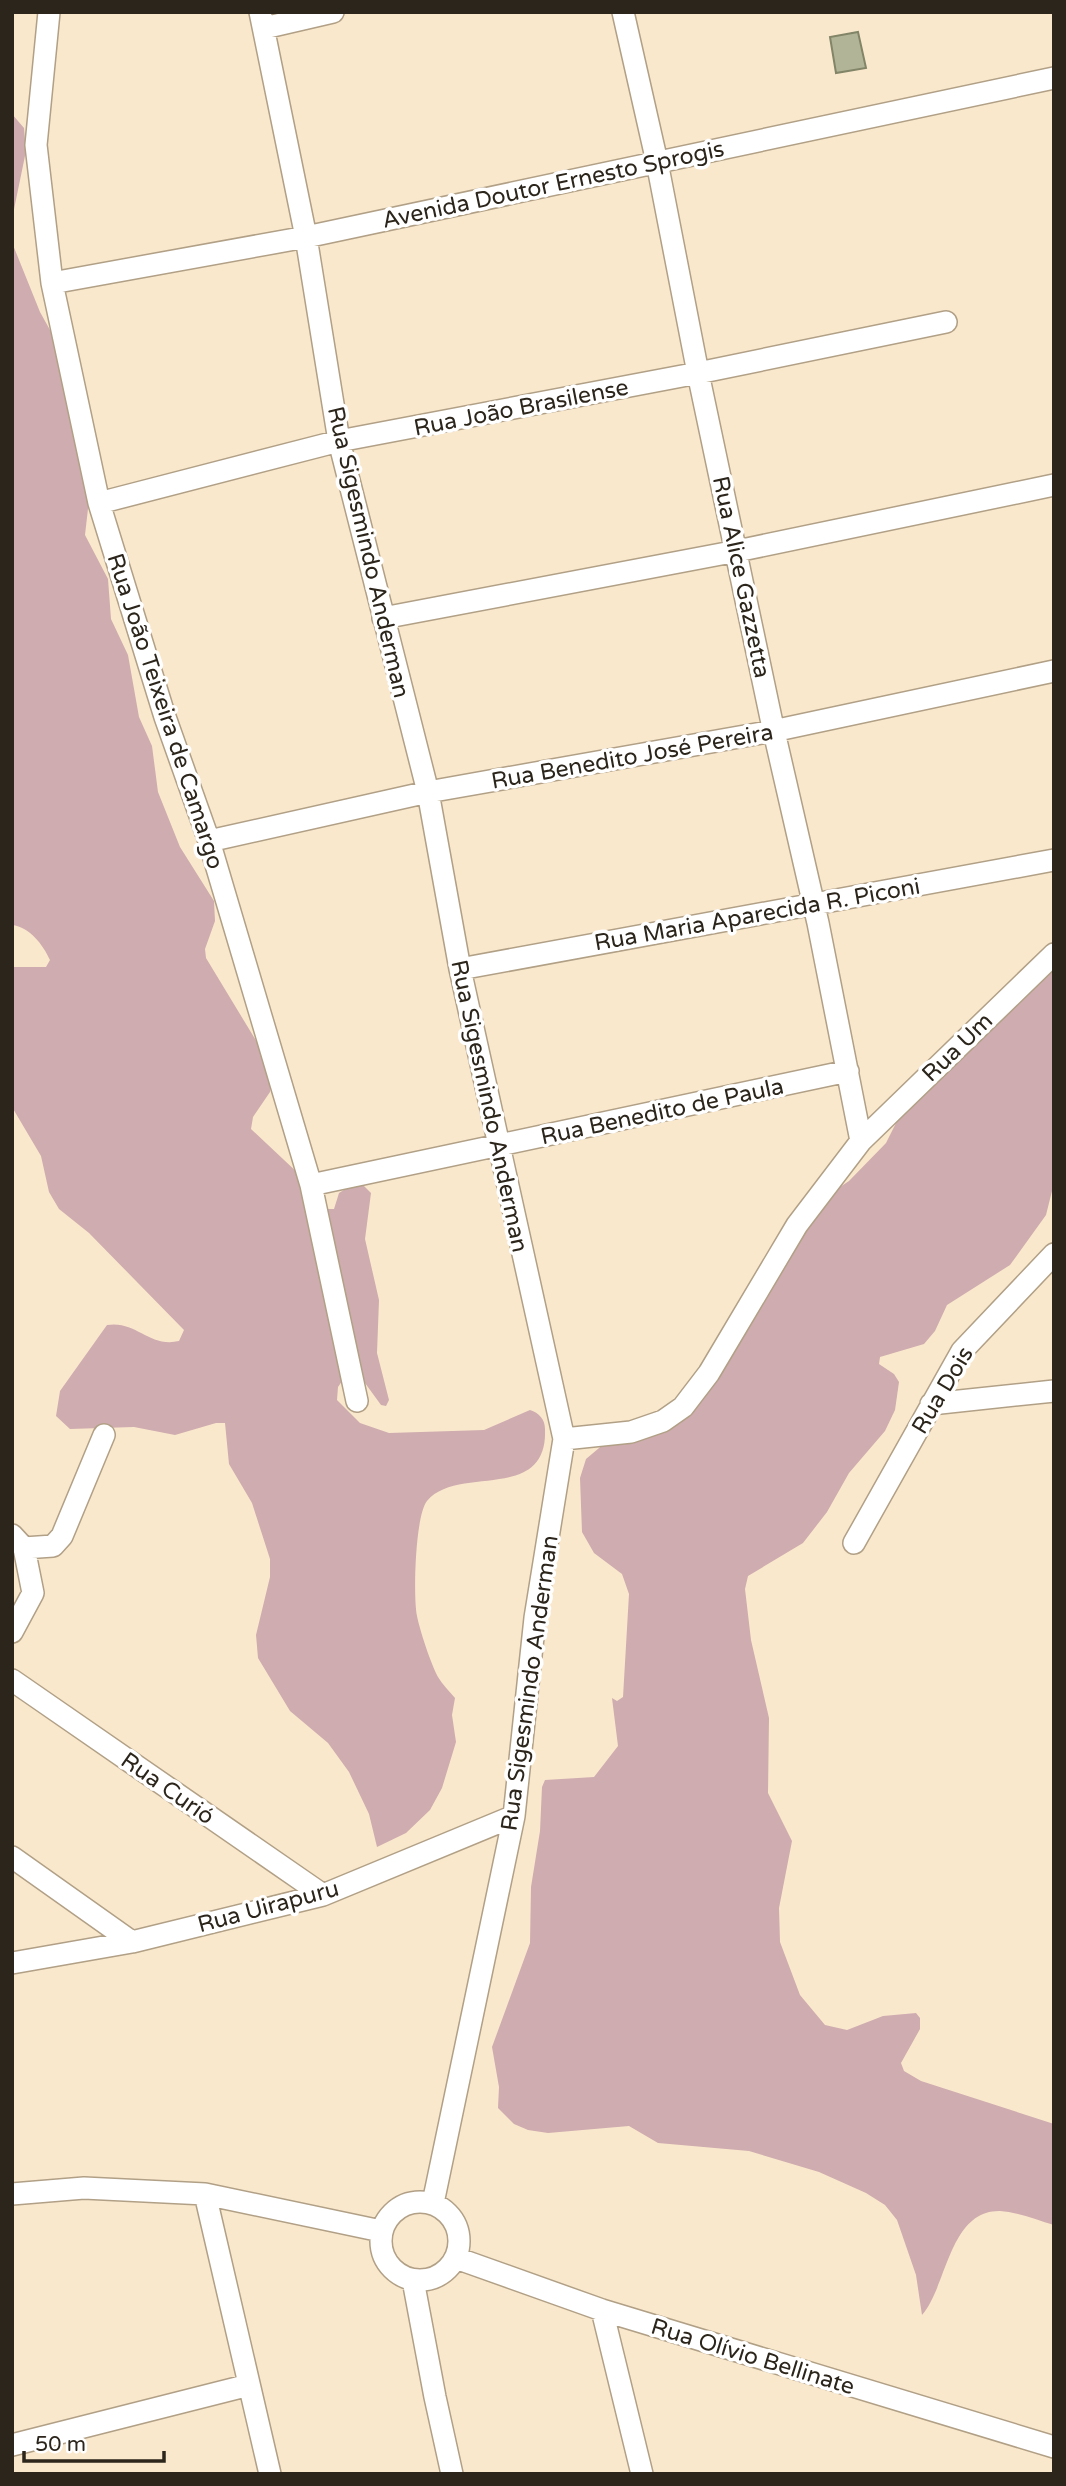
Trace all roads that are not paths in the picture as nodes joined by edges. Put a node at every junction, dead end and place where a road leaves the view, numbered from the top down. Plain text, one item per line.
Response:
1 (49, 12) edge
2 (333, 12) edge
3 (623, 12) edge
4 (262, 20) edge
5 (1054, 78) edge
6 (657, 162) junction
7 (306, 237) junction
8 (52, 283) junction
9 (946, 322) dead end
10 (698, 373) junction
11 (339, 441) junction
12 (1054, 485) edge
13 (99, 503) junction
14 (737, 551) junction
15 (383, 618) junction
16 (1054, 671) edge
17 (774, 731) junction
18 (428, 792) junction
19 (209, 841) junction
20 (1054, 860) edge
21 (814, 904) junction
22 (1054, 954) edge
23 (460, 969) junction
24 (848, 1071) junction
25 (861, 1141) junction
26 (497, 1146) junction
27 (311, 1185) junction
28 (1054, 1254) edge
29 (1054, 1391) edge
30 (356, 1401) dead end
31 (931, 1404) junction
32 (104, 1435) dead end
33 (564, 1439) junction
34 (18, 1541) edge
35 (854, 1543) dead end
36 (12, 1632) edge
37 (12, 1680) edge
38 (514, 1816) junction
39 (12, 1857) edge
40 (323, 1895) junction
41 (132, 1942) junction
42 (12, 1963) edge
43 (205, 2193) junction
44 (12, 2194) edge
45 (433, 2203) junction
46 (382, 2231) junction
47 (456, 2258) junction
48 (413, 2280) junction
49 (603, 2310) junction
50 (250, 2385) junction
51 (12, 2445) edge
52 (1054, 2447) edge
53 (270, 2474) edge
54 (452, 2474) edge
55 (642, 2474) edge

1 - 8 street, Rua João Teixeira de Camargo
2 - 4 street
3 - 6 street, Rua Alice Gazzetta
4 - 7 street, Rua Sigesmindo Anderman
5 - 6 street, Avenida Doutor Ernesto Sprogis
6 - 7 street, Avenida Doutor Ernesto Sprogis
6 - 10 street, Rua Alice Gazzetta
7 - 8 street, Avenida Doutor Ernesto Sprogis
7 - 11 street, Rua Sigesmindo Anderman
8 - 13 street, Rua João Teixeira de Camargo
9 - 10 street, Rua João Brasilense
10 - 11 street, Rua João Brasilense
10 - 14 street, Rua Alice Gazzetta
11 - 13 street, Rua João Brasilense
11 - 15 street, Rua Sigesmindo Anderman
12 - 14 street
13 - 19 street, Rua João Teixeira de Camargo
14 - 15 street
14 - 17 street, Rua Alice Gazzetta
15 - 18 street, Rua Sigesmindo Anderman
16 - 17 street, Rua Benedito José Pereira
17 - 18 street, Rua Benedito José Pereira
17 - 21 street, Rua Alice Gazzetta
18 - 19 street, Rua Benedito José Pereira
18 - 23 street, Rua Sigesmindo Anderman
19 - 27 street, Rua João Teixeira de Camargo
20 - 21 street, Rua Maria Aparecida R. Piconi
21 - 23 street, Rua Maria Aparecida R. Piconi
21 - 24 street, Rua Alice Gazzetta
22 - 25 street, Rua Um
23 - 26 street, Rua Sigesmindo Anderman
24 - 25 street, Rua Alice Gazzetta
24 - 26 street, Rua Benedito de Paula
25 - 33 street, Rua Um
26 - 27 street, Rua Benedito de Paula
26 - 33 street, Rua Sigesmindo Anderman
27 - 30 street, Rua João Teixeira de Camargo
28 - 31 street, Rua Dois
29 - 31 street
31 - 35 street, Rua Dois
32 - 34 street
33 - 38 street, Rua Sigesmindo Anderman
34 - 36 street
37 - 40 street, Rua Curió
38 - 40 street, Rua Uirapuru
38 - 45 street, Rua Sigesmindo Anderman
39 - 41 street
40 - 41 street, Rua Uirapuru
41 - 42 street, Rua Uirapuru
43 - 44 street
43 - 46 street
43 - 50 street
45 - 46 street
45 - 47 street
46 - 48 street
47 - 48 street
47 - 49 street, Rua Olívio Bellinate
48 - 54 street
49 - 52 street, Rua Olívio Bellinate
49 - 55 street
50 - 51 street
50 - 53 street

